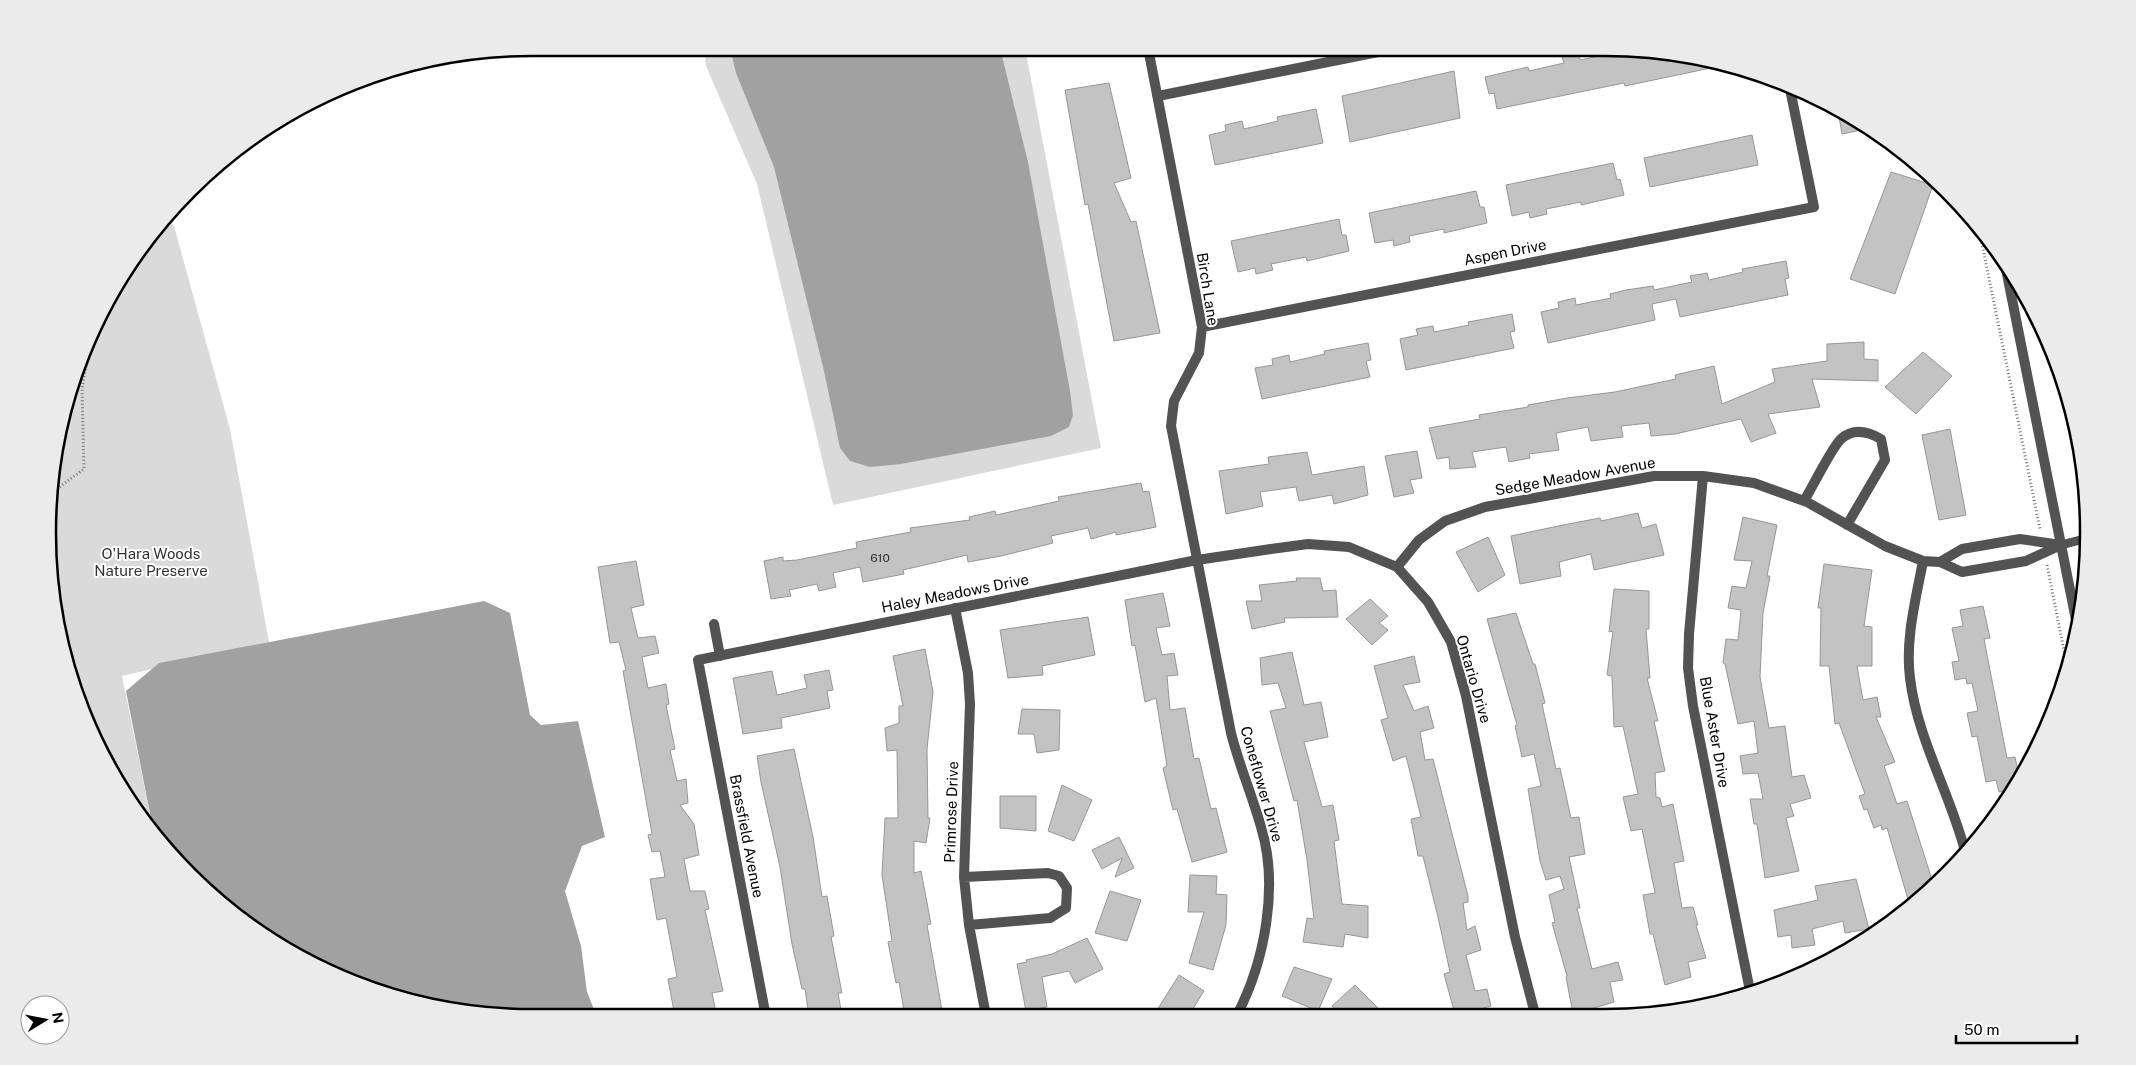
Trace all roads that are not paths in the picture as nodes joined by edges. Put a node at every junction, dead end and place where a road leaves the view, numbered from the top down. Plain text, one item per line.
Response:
1 (1150, 56) edge
2 (1358, 56) edge
3 (1791, 95) edge
4 (1158, 96) junction
5 (2009, 283) edge
6 (1202, 328) junction
7 (1703, 476) junction
8 (1804, 501) junction
9 (1847, 525) junction
10 (2080, 540) edge
11 (2061, 545) junction
12 (2044, 548) junction
13 (1197, 560) junction
14 (1923, 561) junction
15 (1940, 562) junction
16 (1397, 567) junction
17 (955, 608) junction
18 (2074, 609) edge
19 (714, 624) dead end
20 (720, 656) junction
21 (698, 660) joint
22 (1963, 846) edge
23 (964, 877) junction
24 (969, 925) junction
25 (1749, 986) edge
26 (764, 1009) edge
27 (985, 1009) edge
28 (1240, 1009) edge
29 (1534, 1009) edge

1 - 4 street, Birch Lane
2 - 4 street
3 - 6 street, Aspen Drive
4 - 6 street, Birch Lane
5 - 11 street
6 - 13 street, Birch Lane
7 - 8 street, Sedge Meadow Avenue
7 - 16 street, Sedge Meadow Avenue
7 - 25 street, Blue Aster Drive
8 - 9 street, Sedge Meadow Avenue
8 - 9 street
9 - 14 street, Sedge Meadow Avenue
10 - 11 lane
11 - 12 street, Sedge Meadow Avenue
11 - 18 street
12 - 15 street
12 - 15 street, Sedge Meadow Avenue
13 - 16 street, Ontario Drive
13 - 17 street, Haley Meadows Drive
13 - 28 street, Coneflower Drive
14 - 15 street, Sedge Meadow Avenue
14 - 22 street
16 - 29 street, Ontario Drive
17 - 20 street, Haley Meadows Drive
17 - 23 street, Primrose Drive
19 - 20 street
20 - 21 street, Haley Meadows Drive
21 - 26 street, Brassfield Avenue
23 - 24 street, Primrose Drive
23 - 24 street
24 - 27 street, Primrose Drive

